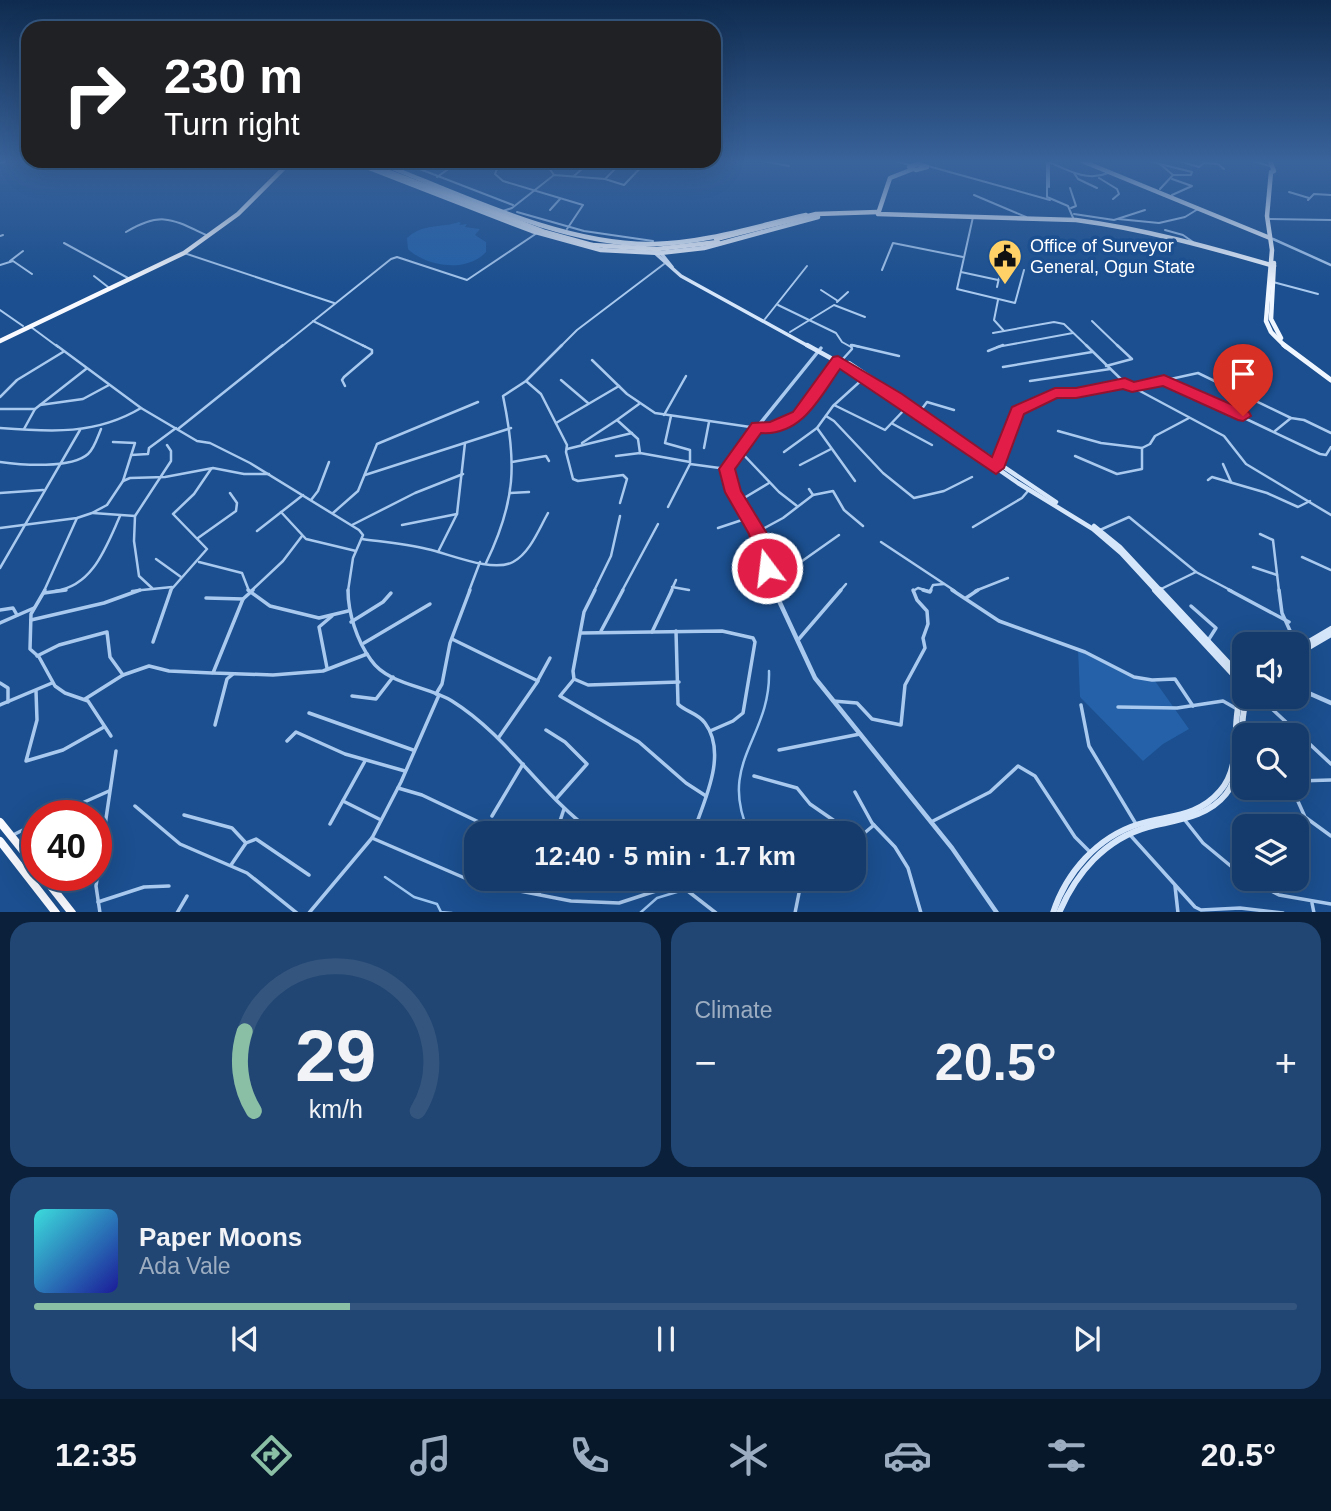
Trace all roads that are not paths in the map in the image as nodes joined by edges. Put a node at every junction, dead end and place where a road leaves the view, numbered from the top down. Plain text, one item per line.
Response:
1 (248, 204) edge
2 (469, 204) edge
3 (474, 204) edge
4 (481, 204) edge
5 (499, 204) edge
6 (520, 204) edge
7 (556, 204) edge
8 (574, 204) edge
9 (879, 204) edge
10 (994, 204) edge
11 (1058, 204) edge
12 (1061, 204) edge
13 (1075, 204) edge
14 (1187, 204) edge
15 (1192, 204) edge
16 (1269, 204) edge
17 (1271, 204) edge
18 (1198, 209) junction
19 (514, 210) junction
20 (550, 210) dead end
21 (1145, 210) dead end
22 (875, 213) junction
23 (817, 216) junction
24 (1075, 216) junction
25 (973, 217) junction
26 (1026, 217) junction
27 (1118, 219) junction
28 (1270, 219) junction
29 (1331, 220) edge
30 (567, 229) junction
31 (1165, 230) dead end
32 (215, 231) junction
33 (126, 232) dead end
34 (535, 232) junction
35 (206, 235) junction
36 (1271, 238) junction
37 (1193, 242) junction
38 (64, 243) dead end
39 (655, 243) junction
40 (23, 251) dead end
41 (184, 253) junction
42 (657, 253) junction
43 (1271, 256) junction
44 (963, 257) junction
45 (1255, 260) junction
46 (10, 261) junction
47 (664, 264) junction
48 (0, 265) edge
49 (1331, 265) edge
50 (807, 266) dead end
51 (1272, 266) junction
52 (1001, 269) dead end
53 (882, 270) dead end
54 (1024, 270) dead end
55 (961, 272) junction
56 (32, 274) dead end
57 (94, 276) dead end
58 (128, 278) junction
59 (998, 280) junction
60 (1273, 282) junction
61 (108, 287) junction
62 (997, 287) dead end
63 (821, 290) dead end
64 (848, 292) dead end
65 (1318, 294) dead end
66 (998, 300) junction
67 (838, 301) junction
68 (335, 304) junction
69 (834, 304) junction
70 (778, 305) junction
71 (0, 310) edge
72 (865, 317) dead end
73 (765, 319) junction
74 (807, 320) junction
75 (313, 321) junction
76 (1092, 321) dead end
77 (23, 326) junction
78 (31, 327) junction
79 (1003, 331) junction
80 (790, 332) junction
81 (993, 333) dead end
82 (1073, 333) junction
83 (0, 339) edge
84 (851, 345) junction
85 (820, 350) junction
86 (988, 351) dead end
87 (63, 352) junction
88 (1092, 352) junction
89 (898, 356) dead end
90 (592, 360) dead end
91 (840, 360) junction
92 (1106, 366) junction
93 (1003, 367) dead end
94 (86, 369) junction
95 (1110, 369) junction
96 (686, 376) dead end
97 (866, 377) junction
98 (1331, 378) edge
99 (561, 380) dead end
100 (1164, 380) junction
101 (526, 381) junction
102 (1030, 381) dead end
103 (1125, 383) junction
104 (109, 385) junction
105 (345, 386) dead end
106 (619, 386) junction
107 (1132, 387) junction
108 (0, 396) edge
109 (478, 402) dead end
110 (589, 403) junction
111 (640, 404) junction
112 (40, 405) junction
113 (834, 405) junction
114 (908, 406) junction
115 (141, 408) junction
116 (0, 409) edge
117 (35, 409) junction
118 (920, 410) junction
119 (954, 410) dead end
120 (664, 415) junction
121 (671, 416) junction
122 (826, 416) junction
123 (1189, 418) junction
124 (1292, 418) junction
125 (617, 420) junction
126 (709, 422) junction
127 (556, 424) junction
128 (893, 424) junction
129 (102, 427) junction
130 (0, 428) edge
131 (177, 428) junction
132 (511, 428) junction
133 (757, 428) junction
134 (817, 428) junction
135 (23, 430) junction
136 (80, 430) junction
137 (1058, 431) dead end
138 (1275, 431) junction
139 (632, 433) junction
140 (1331, 433) edge
141 (113, 442) dead end
142 (465, 443) junction
143 (167, 445) dead end
144 (580, 445) junction
145 (932, 445) dead end
146 (1331, 447) edge
147 (704, 448) dead end
148 (1142, 448) junction
149 (567, 449) junction
150 (831, 449) junction
151 (739, 450) junction
152 (784, 452) dead end
153 (640, 453) junction
154 (131, 455) junction
155 (616, 456) dead end
156 (1075, 456) dead end
157 (549, 461) dead end
158 (0, 462) edge
159 (59, 462) junction
160 (329, 462) dead end
161 (512, 462) junction
162 (690, 463) junction
163 (1223, 464) dead end
164 (800, 465) dead end
165 (997, 466) junction
166 (211, 468) junction
167 (727, 469) junction
168 (269, 474) junction
169 (463, 474) junction
170 (365, 475) junction
171 (161, 477) junction
172 (972, 477) dead end
173 (1208, 480) dead end
174 (123, 481) junction
175 (855, 481) dead end
176 (1231, 482) junction
177 (769, 483) junction
178 (1024, 485) junction
179 (809, 489) dead end
180 (43, 490) junction
181 (529, 492) dead end
182 (0, 493) edge
183 (230, 493) dead end
184 (510, 493) junction
185 (303, 495) junction
186 (813, 495) junction
187 (311, 499) junction
188 (738, 501) junction
189 (1310, 501) junction
190 (620, 503) dead end
191 (797, 506) junction
192 (668, 507) dead end
193 (281, 512) junction
194 (92, 513) junction
195 (333, 513) junction
196 (548, 513) dead end
197 (457, 514) junction
198 (1331, 515) edge
199 (120, 516) junction
200 (135, 516) junction
201 (620, 516) dead end
202 (749, 517) junction
203 (76, 518) junction
204 (25, 523) junction
205 (658, 524) dead end
206 (352, 525) junction
207 (402, 525) dead end
208 (863, 526) dead end
209 (0, 527) edge
210 (973, 527) dead end
211 (718, 528) dead end
212 (1100, 530) junction
213 (257, 531) dead end
214 (757, 532) junction
215 (1260, 534) dead end
216 (839, 535) dead end
217 (302, 536) junction
218 (198, 538) junction
219 (362, 539) junction
220 (881, 542) dead end
221 (356, 551) junction
222 (438, 552) junction
223 (1302, 557) dead end
224 (156, 559) dead end
225 (480, 562) junction
226 (197, 563) junction
227 (486, 563) junction
228 (1253, 567) dead end
229 (0, 568) edge
230 (1331, 570) edge
231 (1196, 572) junction
232 (1277, 575) junction
233 (181, 577) junction
234 (1008, 578) dead end
235 (676, 580) dead end
236 (771, 583) junction
237 (846, 584) dead end
238 (172, 587) junction
239 (672, 587) junction
240 (152, 588) junction
241 (952, 589) junction
242 (689, 590) dead end
243 (1159, 590) junction
244 (250, 592) junction
245 (43, 593) junction
246 (391, 593) dead end
247 (206, 598) dead end
248 (966, 598) junction
249 (243, 599) junction
250 (430, 604) dead end
251 (1191, 606) dead end
252 (34, 608) junction
253 (0, 610) edge
254 (348, 611) junction
255 (17, 615) junction
256 (332, 616) junction
257 (31, 620) junction
258 (351, 622) junction
259 (1289, 622) junction
260 (0, 623) edge
261 (601, 631) junction
262 (676, 631) junction
263 (1331, 631) edge
264 (652, 632) junction
265 (1290, 632) edge
266 (580, 633) junction
267 (452, 639) junction
268 (797, 640) junction
269 (153, 642) dead end
270 (1207, 642) junction
271 (1309, 642) edge
272 (364, 643) junction
273 (369, 654) junction
274 (37, 656) junction
275 (550, 658) dead end
276 (1232, 668) edge
277 (327, 669) junction
278 (213, 673) junction
279 (233, 674) junction
280 (1232, 674) edge
281 (123, 675) junction
282 (394, 676) junction
283 (538, 681) junction
284 (574, 681) junction
285 (679, 682) junction
286 (0, 683) edge
287 (52, 683) junction
288 (36, 691) junction
289 (1309, 693) edge
290 (438, 695) junction
291 (352, 696) dead end
292 (85, 699) junction
293 (832, 701) junction
294 (8, 702) junction
295 (1331, 703) edge
296 (0, 705) edge
297 (1081, 705) dead end
298 (1193, 706) junction
299 (1232, 706) edge
300 (1118, 707) dead end
301 (1237, 709) edge
302 (1243, 709) edge
303 (1272, 709) edge
304 (309, 713) dead end
305 (215, 725) dead end
306 (105, 726) junction
307 (546, 730) dead end
308 (710, 731) junction
309 (860, 734) junction
310 (111, 736) dead end
311 (499, 737) junction
312 (287, 741) dead end
313 (413, 750) junction
314 (779, 750) dead end
315 (116, 751) dead end
316 (365, 761) junction
317 (523, 764) junction
318 (1331, 764) edge
319 (405, 771) junction
320 (754, 776) dead end
321 (1331, 780) edge
322 (1309, 781) edge
323 (398, 788) junction
324 (109, 791) junction
325 (855, 792) dead end
326 (706, 796) junction
327 (556, 799) junction
328 (89, 800) edge
329 (1297, 800) edge
330 (343, 801) junction
331 (135, 806) dead end
332 (564, 808) junction
333 (184, 815) dead end
334 (492, 816) dead end
335 (1184, 819) junction
336 (382, 820) junction
337 (477, 821) edge
338 (560, 821) edge
339 (580, 821) edge
340 (698, 821) edge
341 (835, 821) edge
342 (0, 822) edge
343 (931, 822) junction
344 (330, 824) dead end
345 (874, 825) junction
346 (1136, 825) junction
347 (21, 831) edge
348 (866, 832) edge
349 (1129, 834) junction
350 (11, 836) junction
351 (1331, 836) edge
352 (372, 838) junction
353 (0, 841) edge
354 (246, 844) junction
355 (21, 848) edge
356 (1091, 853) junction
357 (231, 865) junction
358 (1232, 867) edge
359 (309, 875) dead end
360 (169, 886) dead end
361 (1175, 886) junction
362 (56, 891) edge
363 (540, 891) edge
364 (652, 891) edge
365 (691, 891) edge
366 (799, 891) edge
367 (1271, 891) edge
368 (539, 894) junction
369 (187, 896) dead end
370 (98, 902) junction
371 (1312, 902) junction
372 (1331, 904) edge
373 (56, 912) edge
374 (72, 912) edge
375 (100, 912) edge
376 (177, 912) edge
377 (297, 912) edge
378 (309, 912) edge
379 (716, 912) edge
380 (795, 912) edge
381 (921, 912) edge
382 (997, 912) edge
383 (1053, 912) edge
384 (1059, 912) edge
385 (1178, 912) edge
386 (1283, 912) edge
387 (1314, 912) edge

1 - 32 highway
2 - 34 main road
3 - 23 highway, bridge
4 - 19 main road
5 - 19 street
6 - 19 street
7 - 20 street
8 - 30 street
9 - 22 main road
10 - 26 street
11 - 24 street
12 - 24 street
13 - 24 street
14 - 18 main road
15 - 36 main road
16 - 36 main road
17 - 28 main road
18 - 27 street
18 - 36 main road
19 - 30 street
19 - 39 main road
21 - 27 street
22 - 23 highway
22 - 25 main road
23 - 39 main road
23 - 42 main road
24 - 25 main road
24 - 26 main road
24 - 27 street
24 - 37 main road
24 - 45 main road
25 - 26 main road
25 - 44 street
28 - 29 street
28 - 36 main road
30 - 39 street
31 - 37 street
32 - 35 highway
32 - 41 highway
33 - 35 street
34 - 42 main road
34 - 68 street
35 - 58 highway
36 - 43 main road
36 - 49 street
36 - 51 main road
37 - 45 main road
38 - 58 street
39 - 42 main road
40 - 46 street
41 - 68 street
41 - 78 highway
42 - 47 main road
42 - 73 main road
43 - 45 main road
43 - 51 main road
44 - 53 street
44 - 55 street
45 - 51 main road
46 - 48 street
46 - 56 street
47 - 85 main road
47 - 101 street
50 - 70 street
51 - 60 main road
51 - 98 main road
52 - 59 street
54 - 66 street
55 - 59 street
55 - 66 street
57 - 61 street
58 - 61 highway
59 - 62 street
60 - 65 street
60 - 98 main road
61 - 77 highway
63 - 67 street
64 - 67 street
66 - 79 street
67 - 69 street
68 - 75 street
69 - 72 street
69 - 74 street
70 - 73 street
70 - 74 street
71 - 77 street
73 - 80 main road
74 - 80 street
74 - 84 street
75 - 105 street
75 - 131 street
76 - 92 street
77 - 83 highway
78 - 83 highway
78 - 87 street
79 - 81 street
79 - 82 street
80 - 85 main road
82 - 86 street
82 - 88 street
84 - 89 street
84 - 91 street
85 - 91 main road
85 - 133 street
87 - 94 street
87 - 108 street
88 - 92 street
88 - 93 street
90 - 106 street
91 - 97 main road
91 - 118 main road
91 - 133 street
92 - 95 street
94 - 104 street
94 - 112 street
95 - 102 street
95 - 103 street
96 - 120 street
97 - 113 street
97 - 114 main road
99 - 110 street
100 - 107 street
100 - 124 street
100 - 138 street
101 - 127 street
101 - 132 street
103 - 107 street
103 - 165 street
104 - 112 street
104 - 115 street
106 - 110 street
106 - 111 street
107 - 123 street
109 - 170 street
110 - 127 street
111 - 120 street
111 - 125 street
112 - 117 street
113 - 122 street
113 - 128 street
114 - 128 street
114 - 165 main road
115 - 129 street
115 - 131 street
116 - 117 street
117 - 135 street
118 - 119 street
118 - 165 main road
120 - 121 street
121 - 126 street
121 - 162 street
122 - 134 street
122 - 172 street
123 - 148 street
123 - 189 street
124 - 138 street
124 - 140 street
125 - 139 street
125 - 144 street
126 - 133 street
126 - 147 street
127 - 149 street
128 - 145 street
129 - 136 street
129 - 159 street
130 - 135 street
131 - 154 street
131 - 168 street
132 - 142 street
132 - 161 street
133 - 151 street
134 - 150 street
134 - 152 street
135 - 136 street
136 - 159 street
137 - 148 street
138 - 146 street
139 - 144 street
139 - 153 street
141 - 154 street
142 - 169 street
142 - 170 street
143 - 171 street
144 - 149 street
148 - 156 street
149 - 190 street
150 - 164 street
150 - 175 street
151 - 167 street
151 - 177 street
153 - 155 street
153 - 162 street
154 - 174 street
157 - 161 street
158 - 159 street
159 - 180 street
160 - 187 street
161 - 184 street
162 - 167 street
162 - 192 street
163 - 176 street
165 - 178 main road
166 - 168 street
166 - 171 street
166 - 218 street
167 - 188 street
168 - 185 street
169 - 197 street
169 - 206 street
170 - 195 street
171 - 174 street
171 - 200 street
173 - 176 street
174 - 194 street
176 - 189 street
177 - 188 street
177 - 191 street
178 - 210 street
178 - 212 main road
178 - 280 main road
179 - 186 street
180 - 182 street
180 - 204 street
181 - 184 street
183 - 218 street
184 - 227 street
185 - 187 street
185 - 193 street
186 - 191 street
186 - 208 street
187 - 195 street
188 - 202 street
189 - 198 street
191 - 214 street
193 - 213 street
193 - 217 street
194 - 199 street
194 - 203 street
195 - 206 street
196 - 227 street
197 - 207 street
197 - 222 street
199 - 200 street
199 - 245 street
200 - 240 street
201 - 266 street
202 - 211 street
202 - 214 street
203 - 204 street
203 - 245 street
204 - 209 street
204 - 229 street
205 - 261 street
206 - 219 street
212 - 231 street
212 - 243 main road
214 - 236 street
215 - 232 street
216 - 236 street
217 - 221 street
217 - 244 street
218 - 226 street
219 - 221 street
219 - 222 street
220 - 241 street
221 - 254 street
222 - 225 street
223 - 230 street
224 - 233 street
225 - 227 street
225 - 267 street
226 - 233 street
226 - 244 street
228 - 232 street
231 - 243 street
231 - 259 street
232 - 259 street
233 - 238 street
234 - 248 street
235 - 239 street
236 - 268 street
237 - 268 street
238 - 240 street
238 - 269 street
239 - 242 street
239 - 264 street
240 - 257 street
241 - 248 street
241 - 293 street
243 - 270 main road
244 - 249 street
244 - 256 street
245 - 252 street
246 - 258 street
247 - 249 street
248 - 298 street
249 - 278 street
250 - 272 street
251 - 270 street
252 - 255 street
252 - 257 street
253 - 255 street
254 - 256 street
254 - 258 street
255 - 260 street
256 - 277 street
257 - 274 street
258 - 272 street
259 - 265 street
261 - 264 street
261 - 266 street
262 - 264 street
262 - 285 street
262 - 308 street
263 - 271 main road
266 - 284 street
267 - 283 street
267 - 290 street
268 - 293 street
270 - 276 main road
272 - 273 street
273 - 277 street
273 - 282 street
274 - 281 street
274 - 287 street
275 - 283 street
277 - 279 street
278 - 279 street
278 - 281 street
279 - 305 street
281 - 292 street
282 - 290 street
282 - 291 street
283 - 311 street
284 - 285 street
284 - 326 street
285 - 308 street
286 - 294 street
287 - 288 street
287 - 292 street
288 - 294 street
288 - 306 street
289 - 295 street
290 - 311 street
290 - 313 street
292 - 306 street
293 - 309 street
294 - 296 street
297 - 346 street
298 - 299 street
298 - 300 street
301 - 346 main road
302 - 335 main road
303 - 318 street
304 - 313 street
306 - 310 street
307 - 327 street
308 - 326 street
309 - 314 street
309 - 343 street
311 - 317 street
312 - 316 street
313 - 319 street
315 - 324 street
316 - 319 street
316 - 330 street
317 - 327 street
317 - 334 street
319 - 323 street
320 - 341 street
321 - 322 street
323 - 336 street
323 - 337 street
324 - 328 street
324 - 370 street
325 - 345 street
326 - 340 street
327 - 332 street
329 - 351 street
330 - 336 street
330 - 344 street
331 - 357 street
332 - 338 street
332 - 339 street
333 - 354 street
335 - 349 main road
335 - 358 street
336 - 352 street
342 - 350 highway
343 - 356 street
343 - 382 street
345 - 348 street
345 - 381 street
346 - 356 main road
347 - 350 street
349 - 361 street
349 - 384 main road
350 - 355 highway
352 - 368 street
352 - 378 street
353 - 373 highway
354 - 357 street
354 - 359 street
356 - 383 main road
357 - 377 street
360 - 370 street
361 - 385 street
361 - 386 street
362 - 374 highway
363 - 368 street
364 - 368 street
365 - 379 street
366 - 380 street
367 - 371 street
369 - 376 street
370 - 375 street
371 - 372 street
371 - 387 street

